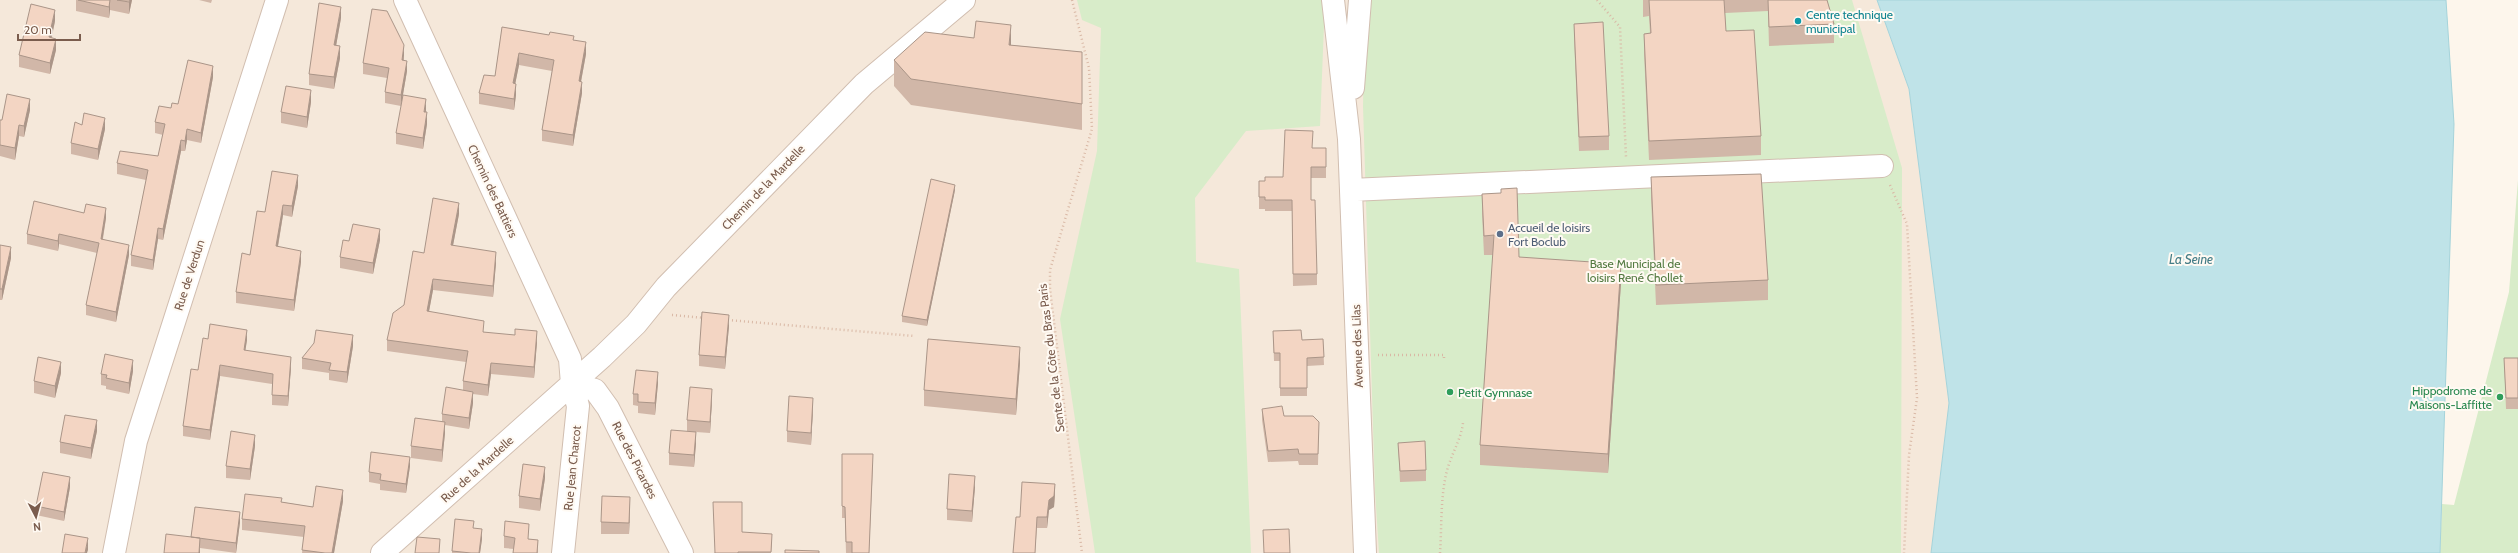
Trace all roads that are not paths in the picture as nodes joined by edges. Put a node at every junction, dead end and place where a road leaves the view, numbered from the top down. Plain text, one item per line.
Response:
1 (277, 0) edge
2 (405, 0) edge
3 (964, 0) edge
4 (1333, 0) edge
5 (1360, 0) edge
6 (1349, 139) junction
7 (1882, 166) road end
8 (1351, 190) junction
9 (572, 384) junction
10 (114, 553) edge
11 (382, 553) edge
12 (563, 553) edge
13 (682, 553) edge
14 (1365, 553) edge

1 - 10 street, Rue de Verdun
2 - 9 street, Chemin des Battiers
3 - 9 street, Chemin de la Mardelle
4 - 6 street, Avenue des Lilas
5 - 6 street, Avenue des Lilas
6 - 8 street, Avenue des Lilas
7 - 8 street
8 - 14 street, Avenue des Lilas
9 - 11 street, Rue de la Mardelle
9 - 12 street, Rue Jean Charcot
9 - 13 street, Rue des Picardes

